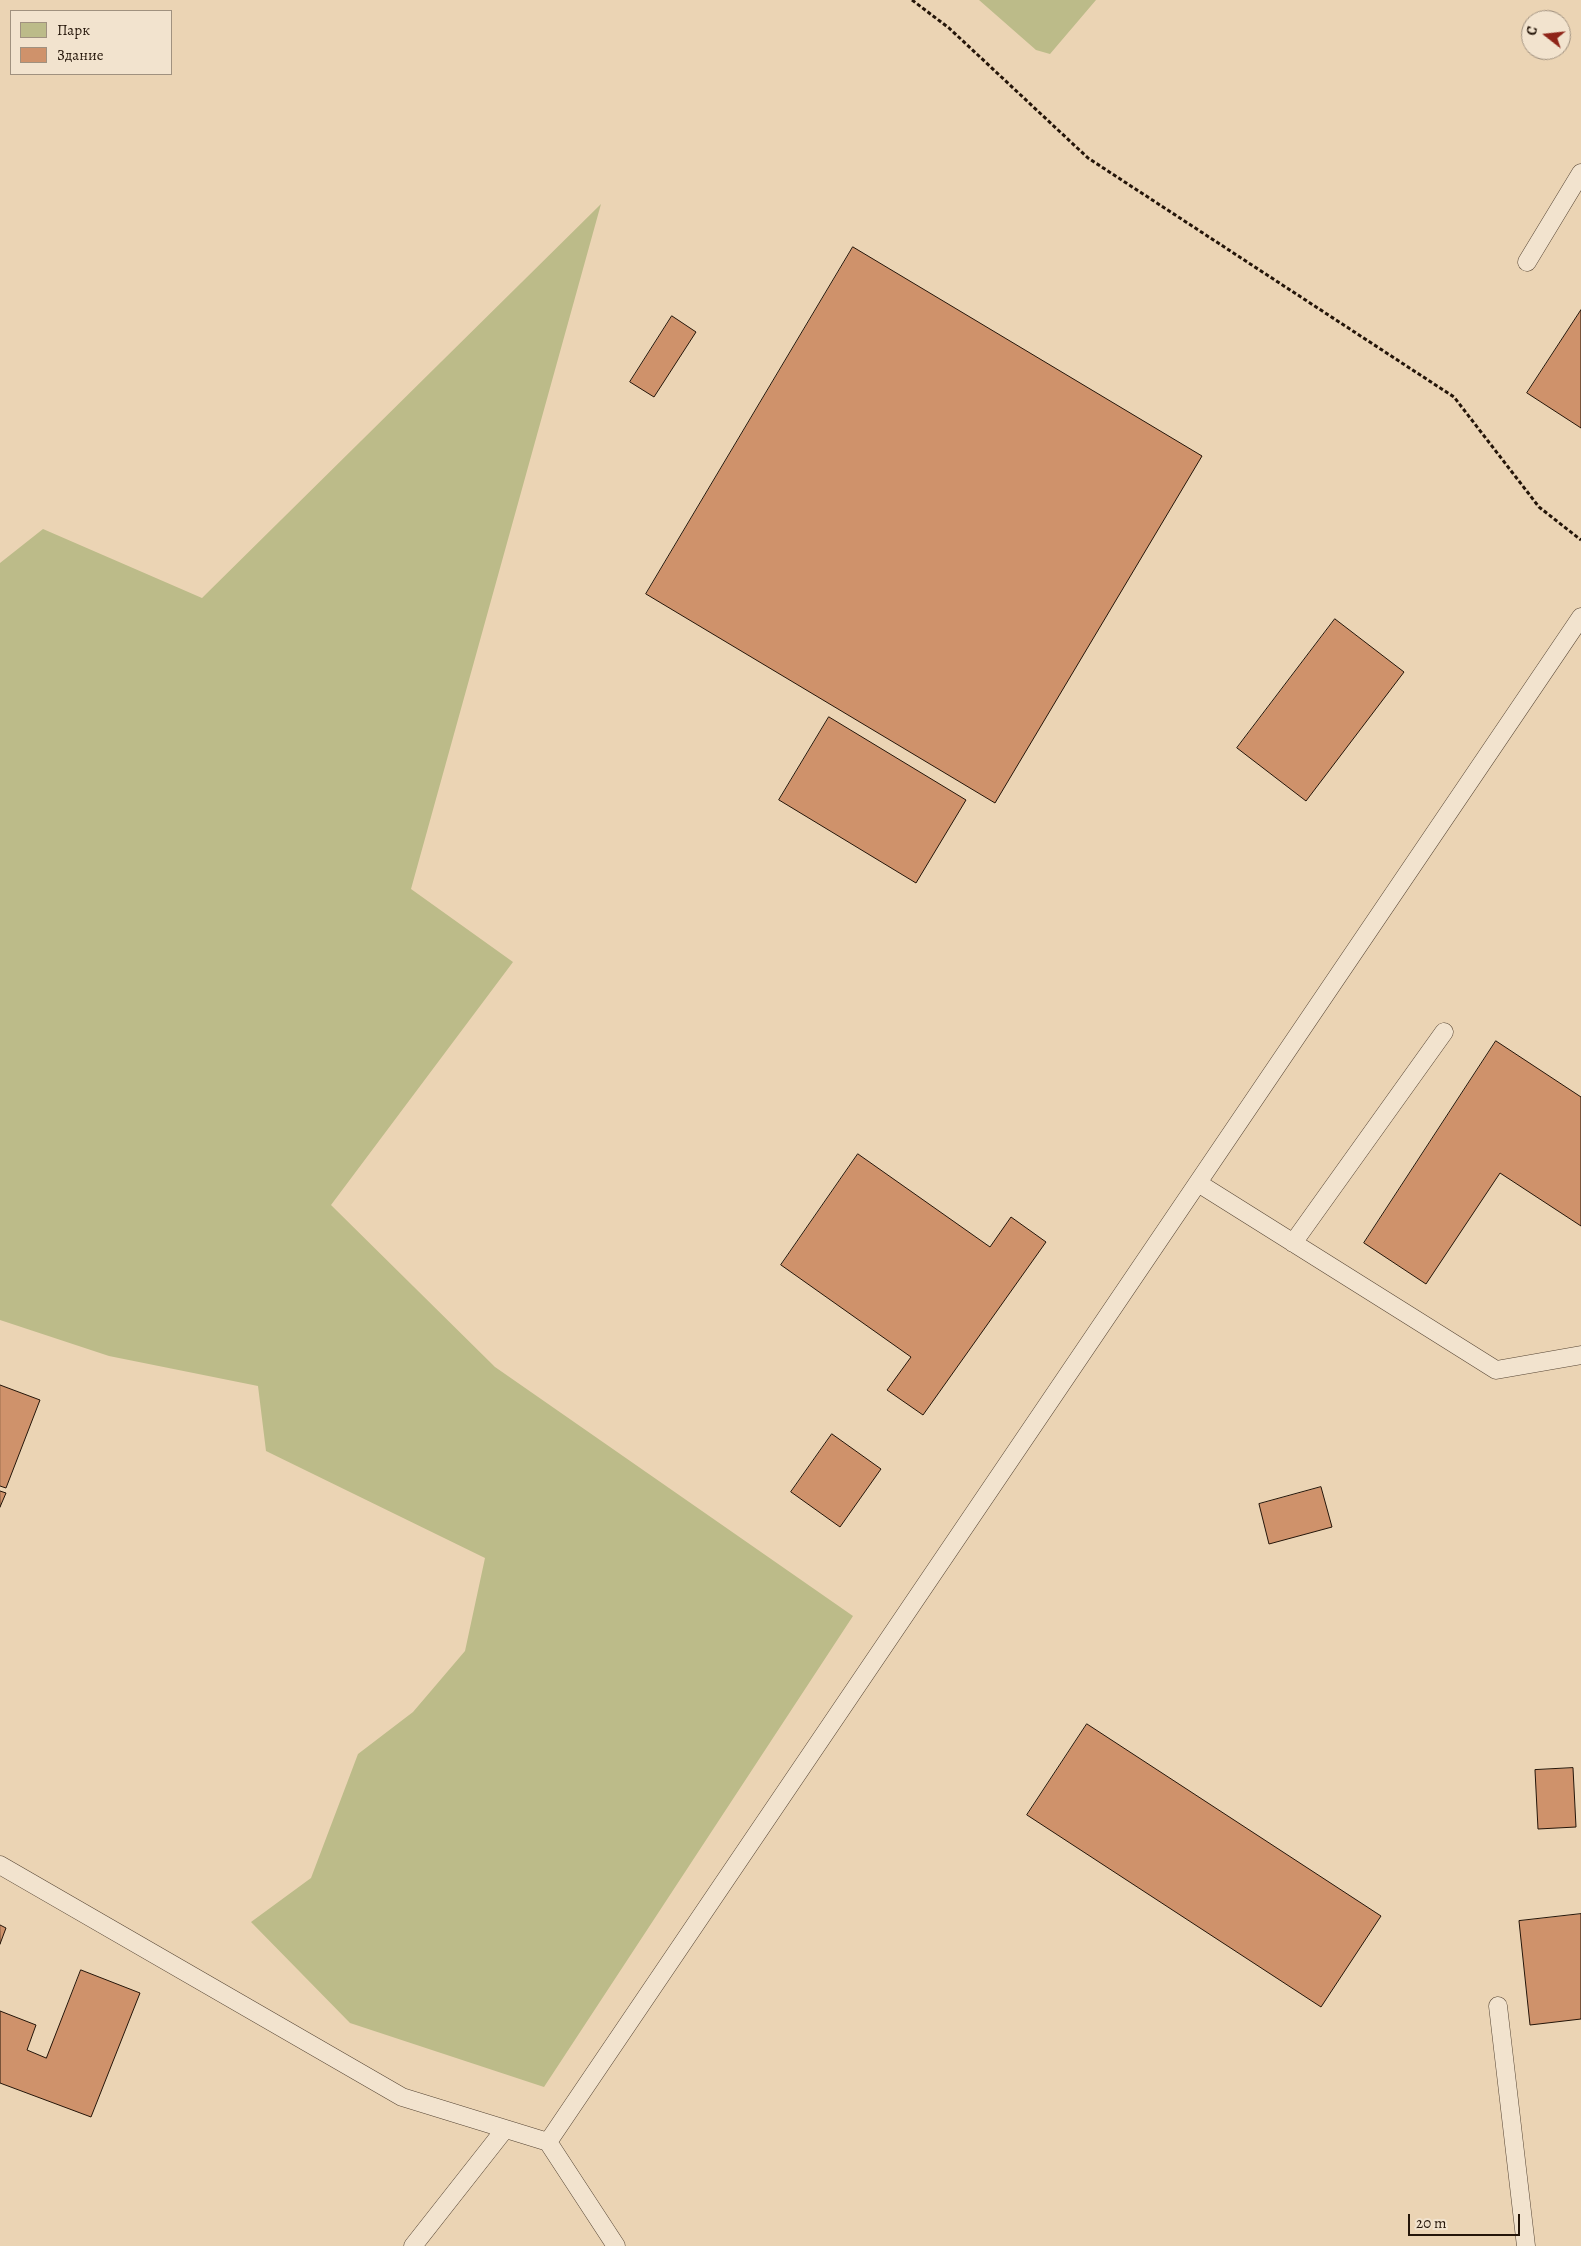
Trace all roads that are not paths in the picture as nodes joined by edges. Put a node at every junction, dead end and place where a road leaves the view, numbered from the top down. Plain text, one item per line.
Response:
1 (1581, 173) edge
2 (1526, 262) dead end
3 (1581, 617) edge
4 (1444, 1032) dead end
5 (1198, 1183) junction
6 (1293, 1243) junction
7 (1581, 1355) edge
8 (0, 1864) edge
9 (1498, 2006) dead end
10 (506, 2129) junction
11 (548, 2142) junction
12 (413, 2246) edge
13 (616, 2246) edge
14 (1526, 2246) edge

1 - 2 lane
3 - 5 lane
4 - 6 lane
5 - 6 lane
5 - 11 lane
6 - 7 lane
8 - 10 lane
9 - 14 lane
10 - 11 lane
10 - 12 lane
11 - 13 lane

